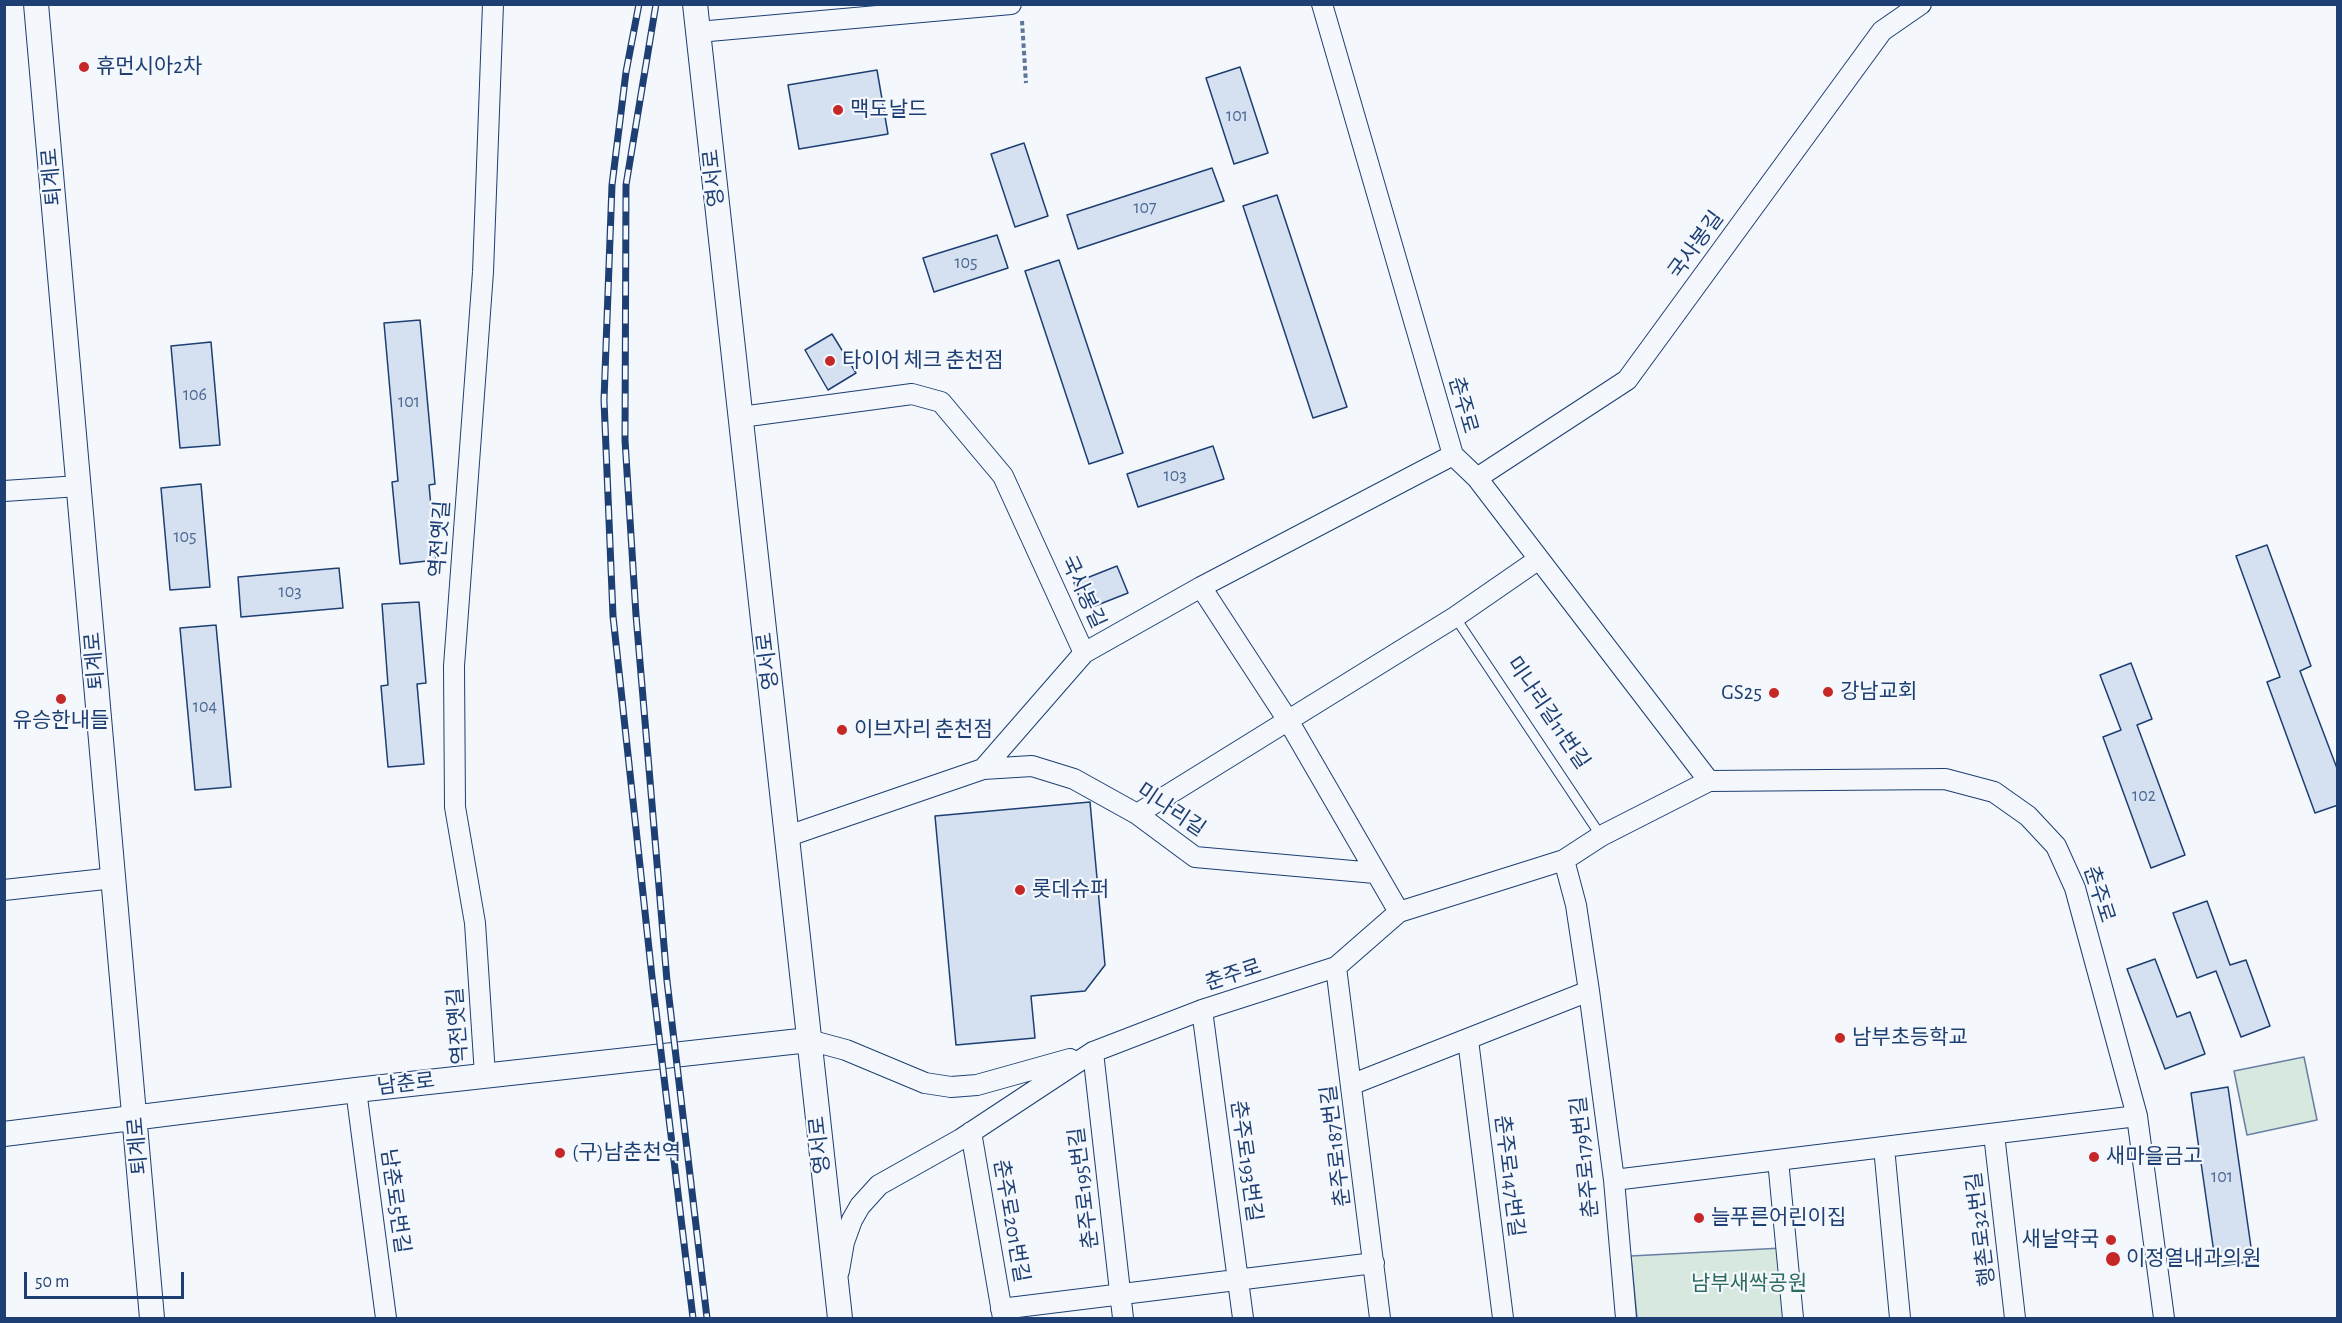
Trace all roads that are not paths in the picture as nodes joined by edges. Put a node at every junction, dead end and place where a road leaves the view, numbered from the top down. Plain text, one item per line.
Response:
1 (36, 4) edge
2 (493, 4) edge
3 (695, 4) edge
4 (1322, 4) edge
5 (1921, 4) edge
6 (1016, 10) edge
7 (698, 32) junction
8 (741, 417) junction
9 (1453, 455) junction
10 (1477, 478) junction
11 (79, 486) junction
12 (4, 491) edge
13 (1539, 559) junction
14 (1201, 587) junction
15 (1455, 617) junction
16 (1084, 653) junction
17 (1289, 722) junction
18 (983, 769) junction
19 (1709, 781) junction
20 (1137, 814) junction
21 (788, 836) junction
22 (1601, 836) junction
23 (1564, 860) junction
24 (1375, 873) junction
25 (114, 878) junction
26 (4, 890) edge
27 (1399, 912) junction
28 (1336, 967) junction
29 (1589, 991) junction
30 (1202, 1010) junction
31 (809, 1040) junction
32 (1468, 1040) junction
33 (1093, 1052) junction
34 (485, 1075) junction
35 (1353, 1084) junction
36 (356, 1090) junction
37 (2137, 1116) junction
38 (135, 1119) junction
39 (971, 1132) junction
40 (4, 1134) edge
41 (1994, 1134) junction
42 (1884, 1147) junction
43 (1778, 1160) junction
44 (1614, 1180) junction
45 (1374, 1263) junction
46 (1238, 1280) junction
47 (837, 1288) junction
48 (1120, 1294) junction
49 (1002, 1314) edge
50 (152, 1318) edge
51 (386, 1318) edge
52 (840, 1318) edge
53 (1123, 1318) edge
54 (1243, 1318) edge
55 (1380, 1318) edge
56 (1503, 1318) edge
57 (1626, 1318) edge
58 (1793, 1318) edge
59 (1900, 1318) edge
60 (2015, 1318) edge
61 (2164, 1318) edge

1 - 11 street, 퇴계로
2 - 34 street, 역전옛길
3 - 7 street, 영서로
4 - 9 street, 춘주로
5 - 10 street, 국사봉길
6 - 7 street
7 - 8 street, 영서로
8 - 16 street, 국사봉길
8 - 21 street, 영서로
9 - 10 street, 춘주로
9 - 14 street, 국사봉길
10 - 13 street, 춘주로
11 - 12 street
11 - 25 street, 퇴계로
13 - 15 street
13 - 19 street, 춘주로
14 - 16 street, 국사봉길
14 - 17 street
15 - 17 street
15 - 22 lane, 미나리길11번길
16 - 18 street, 미나리길
17 - 20 street
17 - 24 street
18 - 20 street, 미나리길
18 - 21 street, 미나리길
19 - 22 street, 춘주로
19 - 37 street, 춘주로
20 - 24 street, 미나리길
21 - 31 street, 영서로
22 - 23 street, 춘주로
23 - 27 street, 춘주로
23 - 29 street, 춘주로179번길
24 - 27 street
25 - 26 street
25 - 38 street, 퇴계로
27 - 28 street, 춘주로
28 - 30 street, 춘주로
28 - 35 street, 춘주로187번길
29 - 32 street
29 - 44 street, 춘주로179번길
30 - 33 street, 춘주로
30 - 46 street, 춘주로193번길
31 - 33 street
31 - 34 street, 남춘로
31 - 47 street, 영서로
32 - 35 street
32 - 56 street, 춘주로147번길
33 - 39 street, 춘주로
33 - 48 street, 춘주로195번길
34 - 36 street, 남춘로
35 - 45 street, 춘주로187번길
36 - 38 street, 남춘로
36 - 51 street, 남춘로5번길
37 - 41 street
37 - 61 street, 춘주로
38 - 40 street, 남춘로
38 - 50 street, 퇴계로
39 - 47 street, 춘주로
39 - 49 street, 춘주로201번길
41 - 42 street
41 - 60 street, 행촌로32번길
42 - 43 street
42 - 59 street
43 - 44 street
43 - 58 street
44 - 57 street, 춘주로179번길
45 - 46 street
45 - 55 street, 춘주로187번길
46 - 48 street
46 - 54 street, 춘주로193번길
47 - 52 street, 영서로
48 - 49 street
48 - 53 street, 춘주로195번길

